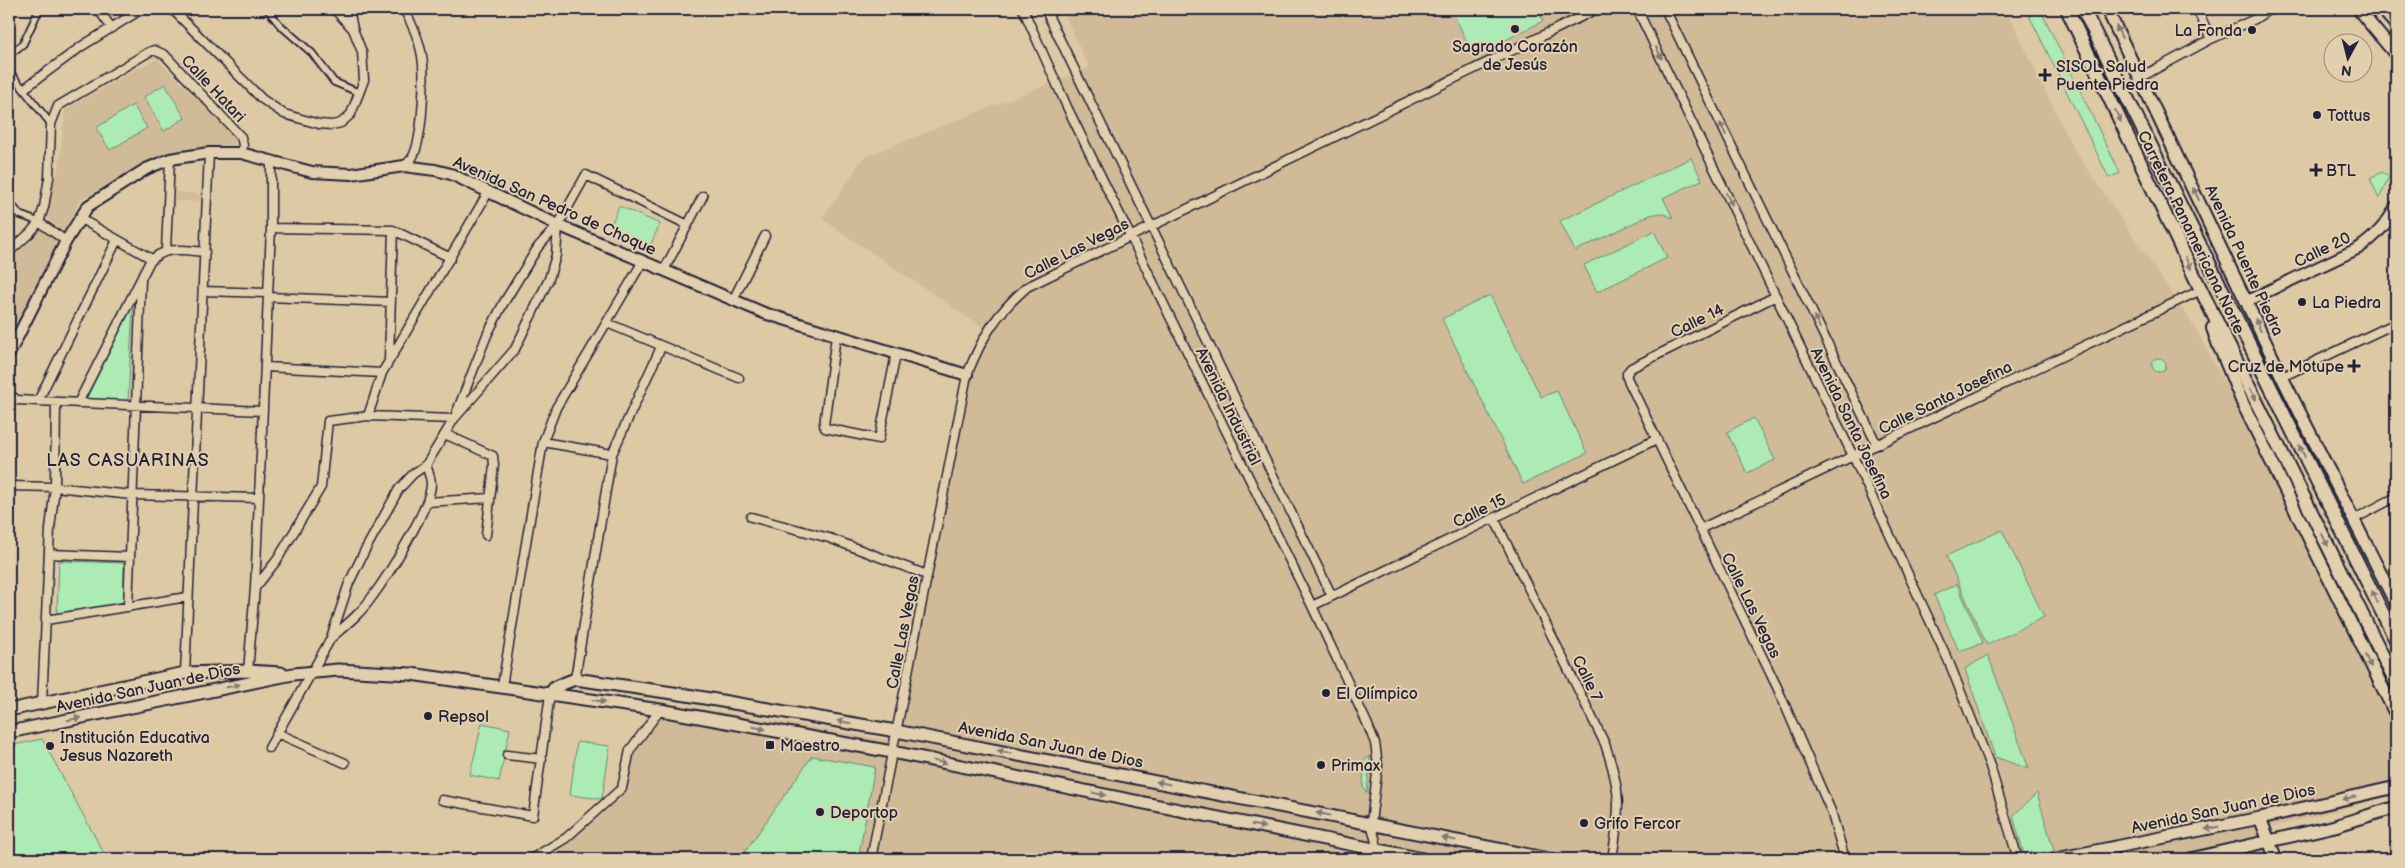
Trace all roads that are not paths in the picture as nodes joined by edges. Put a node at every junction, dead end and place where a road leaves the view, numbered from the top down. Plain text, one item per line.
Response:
1 (42, 9) edge
2 (98, 9) edge
3 (142, 9) edge
4 (172, 9) edge
5 (267, 9) edge
6 (334, 9) edge
7 (349, 9) edge
8 (404, 9) edge
9 (1023, 9) edge
10 (1045, 9) edge
11 (1597, 9) edge
12 (1637, 9) edge
13 (1665, 9) edge
14 (2067, 9) edge
15 (2083, 9) edge
16 (2108, 9) edge
17 (2197, 9) edge
18 (2270, 9) edge
19 (2358, 9) edge
20 (2382, 9) edge
21 (2396, 26) edge
22 (112, 27) junction
23 (353, 29) junction
24 (2211, 39) junction
25 (9, 55) edge
26 (2396, 55) edge
27 (9, 71) edge
28 (2141, 77) junction
29 (25, 88) junction
30 (360, 93) junction
31 (51, 124) junction
32 (209, 153) junction
33 (241, 153) junction
34 (170, 159) junction
35 (271, 160) junction
36 (404, 166) junction
37 (489, 191) junction
38 (703, 196) dead end
39 (9, 201) edge
40 (2396, 206) edge
41 (79, 218) junction
42 (39, 222) junction
43 (558, 225) junction
44 (688, 225) junction
45 (1150, 226) junction
46 (271, 228) junction
47 (393, 230) junction
48 (1132, 235) junction
49 (765, 236) dead end
50 (117, 240) junction
51 (66, 241) junction
52 (166, 250) junction
53 (9, 252) edge
54 (205, 252) junction
55 (451, 258) junction
56 (152, 259) junction
57 (643, 261) junction
58 (664, 270) junction
59 (141, 280) junction
60 (2201, 290) junction
61 (203, 291) junction
62 (268, 295) junction
63 (1776, 296) junction
64 (733, 300) junction
65 (391, 302) junction
66 (2247, 302) junction
67 (2208, 303) junction
68 (607, 323) junction
69 (2396, 323) edge
70 (836, 336) junction
71 (661, 347) junction
72 (2220, 348) joint
73 (9, 352) edge
74 (896, 354) junction
75 (389, 361) junction
76 (265, 367) junction
77 (1631, 368) joint
78 (382, 373) junction
79 (967, 375) junction
80 (2282, 377) junction
81 (739, 378) dead end
82 (9, 394) edge
83 (38, 401) junction
84 (56, 402) junction
85 (78, 403) junction
86 (136, 406) junction
87 (198, 408) junction
88 (263, 411) junction
89 (368, 416) junction
90 (454, 419) junction
91 (445, 434) junction
92 (1657, 439) junction
93 (543, 442) junction
94 (1877, 444) junction
95 (612, 454) junction
96 (1853, 456) junction
97 (426, 466) junction
98 (9, 486) edge
99 (54, 487) junction
100 (132, 495) junction
101 (194, 497) junction
102 (2396, 497) edge
103 (259, 498) junction
104 (490, 498) junction
105 (427, 502) junction
106 (751, 517) dead end
107 (1494, 518) junction
108 (2354, 520) junction
109 (1700, 529) junction
110 (486, 535) dead end
111 (49, 554) junction
112 (130, 557) junction
113 (927, 575) junction
114 (255, 588) junction
115 (1332, 596) junction
116 (187, 597) junction
117 (2396, 604) edge
118 (1312, 606) junction
119 (128, 607) junction
120 (46, 620) junction
121 (331, 638) junction
122 (2396, 640) edge
123 (248, 671) junction
124 (312, 671) junction
125 (185, 673) junction
126 (293, 674) junction
127 (575, 679) junction
128 (2396, 683) edge
129 (502, 686) junction
130 (550, 694) junction
131 (42, 703) junction
132 (9, 710) edge
133 (660, 710) junction
134 (2396, 714) edge
135 (896, 731) junction
136 (9, 732) edge
137 (277, 733) junction
138 (269, 748) dead end
139 (892, 752) junction
140 (507, 755) dead end
141 (542, 759) junction
142 (344, 763) dead end
143 (2396, 787) edge
144 (442, 800) dead end
145 (2396, 807) edge
146 (2260, 818) junction
147 (1371, 824) junction
148 (2269, 842) junction
149 (1377, 855) edge
150 (531, 859) edge
151 (871, 859) edge
152 (1423, 859) edge
153 (1549, 859) edge
154 (1612, 859) edge
155 (1845, 859) edge
156 (2018, 859) edge
157 (2056, 859) edge
158 (2190, 859) edge
159 (2276, 859) edge

1 - 25 street
2 - 22 street
3 - 22 street
4 - 30 street
5 - 30 street
6 - 23 street
7 - 23 street
8 - 36 street
9 - 48 street, Avenida Industrial
10 - 45 street
11 - 45 street, Calle Las Vegas
12 -> 63 street, Avenida Santa Josefina
94 -> 13 street, Avenida Santa Josefina
14 -> 60 highway, Carretera Panamericana Norte
122 -> 15 highway, Carretera Panamericana Norte
28 -> 16 main road, Avenida Puente Piedra
17 - 24 street
18 - 24 street
19 - 26 main road
20 - 21 main road
22 - 29 street
23 - 30 street
24 - 28 street
27 - 29 street
66 -> 28 main road, Avenida Puente Piedra
29 - 31 street
31 - 33 street, Calle Hatari
31 - 42 street
32 - 33 street, Avenida San Pedro de Choque
32 - 34 street, Avenida San Pedro de Choque
32 - 54 street
33 - 35 street, Avenida San Pedro de Choque
34 - 41 street, Avenida San Pedro de Choque
34 - 52 street
35 - 36 street, Avenida San Pedro de Choque
35 - 46 street
36 - 37 street, Avenida San Pedro de Choque
37 - 43 street, Avenida San Pedro de Choque
37 - 55 street
38 - 44 street
39 - 42 street
40 - 66 street, Calle 20
41 - 50 street
41 - 51 street, Avenida San Pedro de Choque
42 - 51 street
42 - 53 street
43 - 44 street
43 - 57 street, Avenida San Pedro de Choque
43 - 90 street
43 - 90 street
44 - 58 street
45 - 48 street, Calle Las Vegas
45 - 115 street
46 - 47 street
46 - 62 street
47 - 55 street
47 - 65 street
48 - 79 street, Calle Las Vegas
48 - 118 street, Avenida Industrial
49 - 64 street
50 - 56 street
50 - 83 street
51 - 73 street, Avenida San Pedro de Choque
52 - 54 street
52 - 56 street
54 - 61 street
55 - 75 street
56 - 59 street
57 - 58 street, Avenida San Pedro de Choque
57 - 68 street
58 - 64 street, Avenida San Pedro de Choque
59 - 85 street
59 - 86 street
60 - 67 highway, Carretera Panamericana Norte
60 - 94 street, Calle Santa Josefina
61 - 62 street
61 - 87 street
62 - 65 street
62 - 76 street
63 - 77 street, Calle 14
63 - 96 street, Avenida Santa Josefina
64 - 70 street, Avenida San Pedro de Choque
65 - 75 street
80 -> 66 main road, Avenida Puente Piedra
67 - 72 highway
67 -> 128 highway, Carretera Panamericana Norte
68 - 71 street
68 - 93 street
69 - 80 street
70 - 74 street, Avenida San Pedro de Choque
70 - 74 street
71 - 81 street
71 - 95 street
72 -> 134 main road
74 - 79 street, Avenida San Pedro de Choque
75 - 78 street
76 - 78 street
76 - 88 street
77 - 92 street, Calle Las Vegas
78 - 89 street
79 - 113 street, Calle Las Vegas
80 - 108 main road, Avenida Puente Piedra
82 - 83 street
83 - 84 street
84 - 85 street
84 - 99 street
85 - 86 street
86 - 87 street
86 - 100 street
87 - 88 street
87 - 101 street
88 - 103 street
89 - 90 street
89 - 114 street
90 - 91 street
91 - 97 street
91 - 104 street
92 - 107 street, Calle 15
92 - 109 street, Calle Las Vegas
93 - 95 street
93 - 129 street
94 - 96 street, Calle Santa Josefina
95 - 127 street
96 - 109 street, Calle Santa Josefina
96 - 156 street, Avenida Santa Josefina
97 - 105 street
97 - 121 street
98 - 99 street
99 - 100 street
99 - 111 street
100 - 101 street
100 - 112 street
101 - 103 street
101 - 116 street
102 - 108 street
103 - 114 street
104 - 105 street
104 - 110 street
105 - 121 street
106 - 113 street
107 - 115 street, Calle 15
107 - 154 street, Calle 7
108 - 117 main road, Avenida Puente Piedra
109 - 155 street, Calle Las Vegas
111 - 112 street
111 - 120 street
112 - 119 street
113 - 135 street, Calle Las Vegas
114 - 123 street
115 - 118 street, Calle 15
116 - 119 street
116 - 125 street
118 - 147 street, Avenida Industrial
119 - 120 street
120 - 131 street
121 - 124 street
123 - 125 main road, Avenida San Juan de Dios
123 - 126 main road, Avenida San Juan de Dios
124 - 126 main road, Avenida San Juan de Dios
124 - 129 main road, Avenida San Juan de Dios
124 - 137 street
125 - 131 main road, Avenida San Juan de Dios
136 -> 126 main road, Avenida San Juan de Dios
127 - 130 main road
135 -> 127 main road, Avenida San Juan de Dios
129 - 130 main road, Avenida San Juan de Dios
130 -> 133 main road, Avenida San Juan de Dios
130 - 141 street
131 - 132 main road, Avenida San Juan de Dios
133 -> 139 main road, Avenida San Juan de Dios
133 - 150 street
135 - 139 street, Calle Las Vegas
147 -> 135 main road, Avenida San Juan de Dios
137 - 138 street
137 - 142 street
139 -> 149 main road, Avenida San Juan de Dios
139 - 151 street, Calle Las Vegas
140 - 141 street
141 - 144 street
143 -> 146 main road, Avenida San Juan de Dios
145 - 148 main road
146 - 148 main road
146 -> 157 main road, Avenida San Juan de Dios
147 - 149 street
153 -> 147 main road, Avenida San Juan de Dios
148 - 158 main road
148 - 159 main road
149 - 152 main road, Avenida San Juan de Dios

